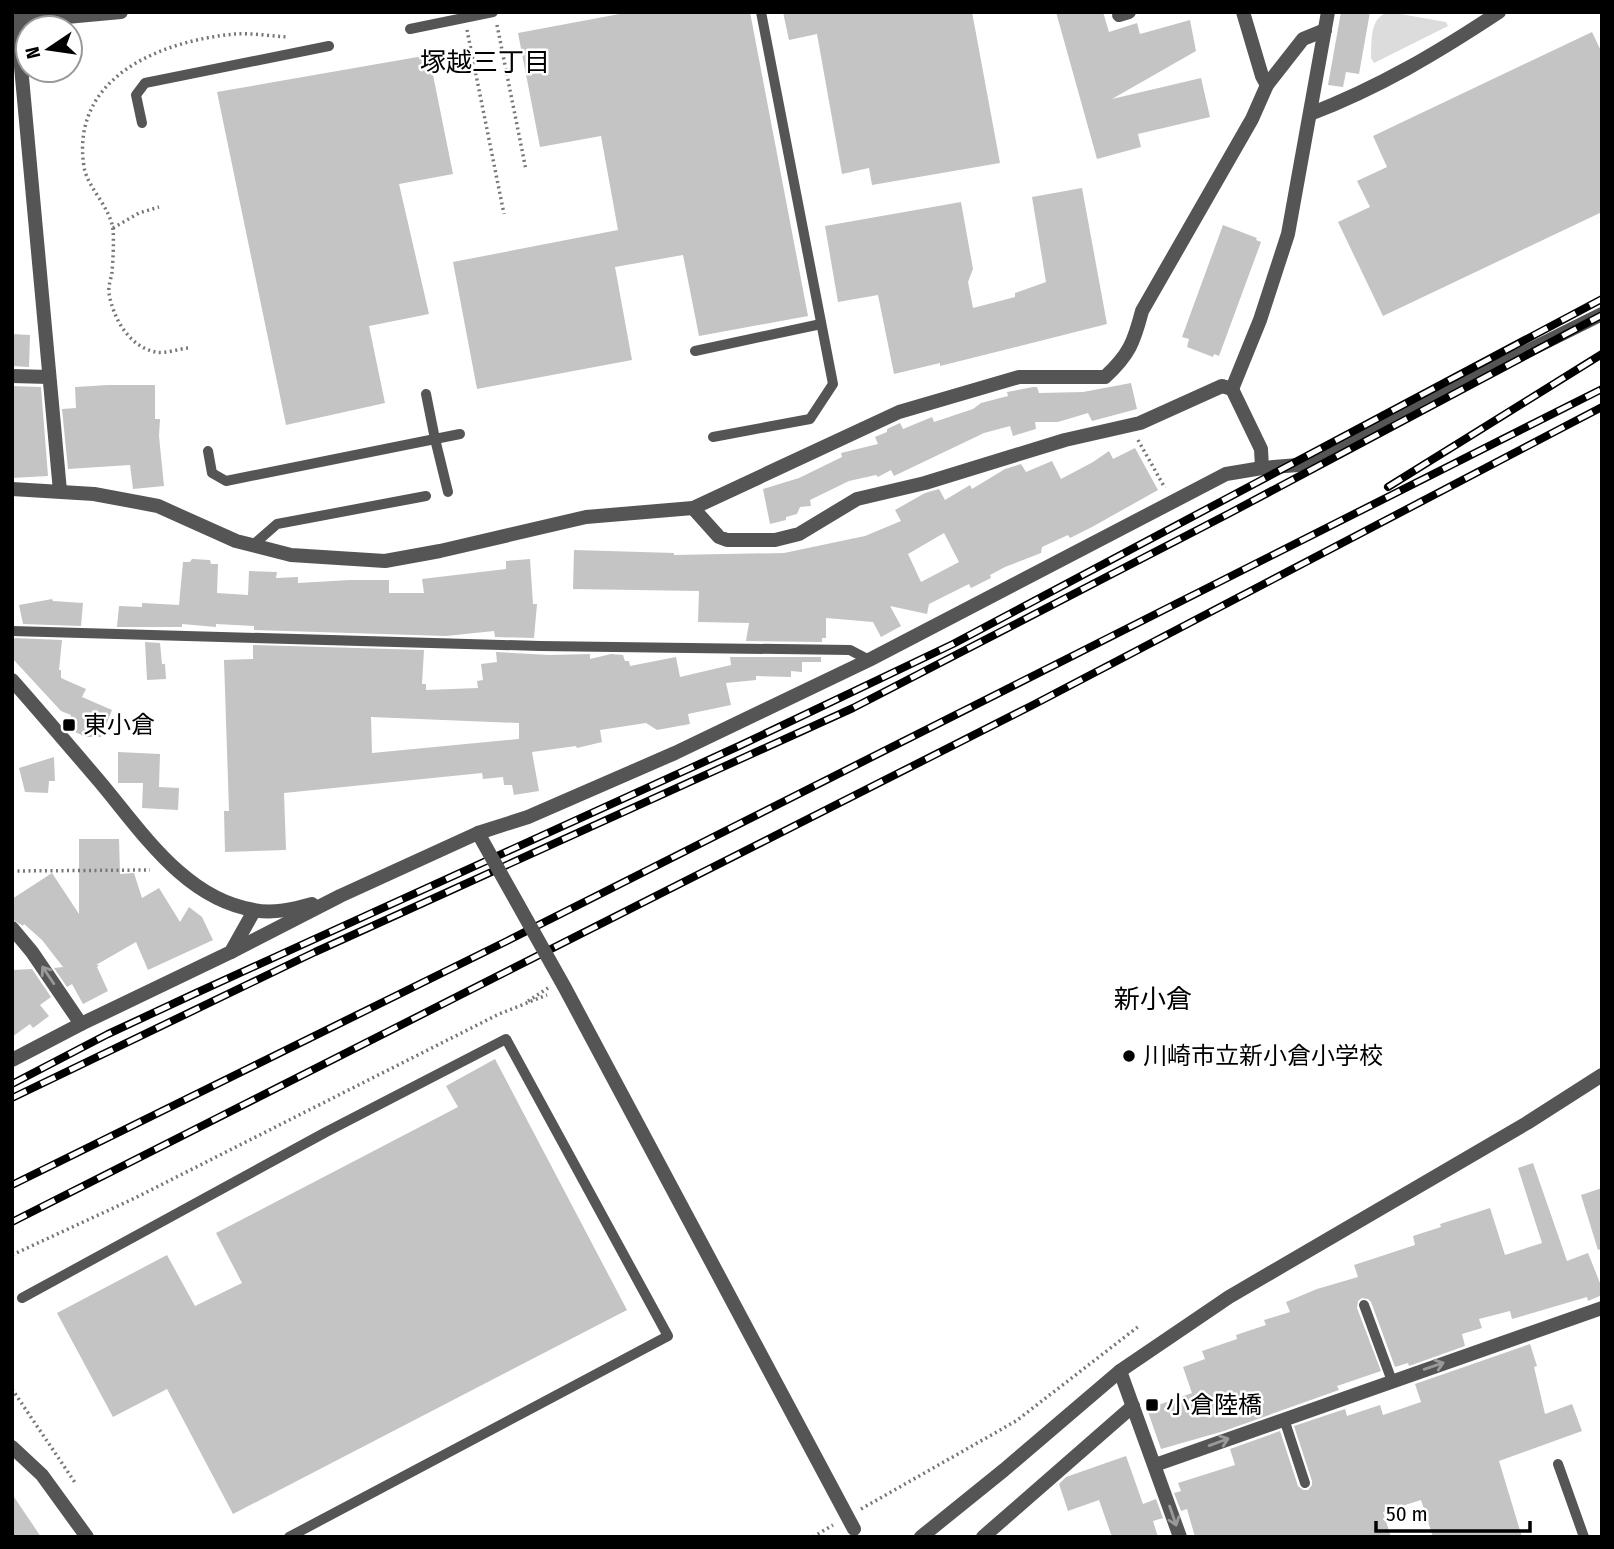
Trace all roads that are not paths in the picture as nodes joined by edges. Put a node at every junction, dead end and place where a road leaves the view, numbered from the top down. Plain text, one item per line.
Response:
1 (121, 12) edge
2 (493, 12) edge
3 (761, 12) edge
4 (1243, 12) edge
5 (1328, 12) edge
6 (1499, 12) edge
7 (84, 14) edge
8 (410, 29) dead end
9 (1325, 30) junction
10 (329, 46) dead end
11 (21, 84) edge
12 (1267, 85) junction
13 (1310, 114) junction
14 (142, 123) dead end
15 (1602, 314) edge
16 (821, 324) junction
17 (695, 351) dead end
18 (12, 376) edge
19 (49, 377) junction
20 (1231, 389) junction
21 (426, 394) dead end
22 (460, 434) dead end
23 (713, 437) dead end
24 (435, 439) junction
25 (208, 451) dead end
26 (1262, 468) junction
27 (12, 488) edge
28 (60, 491) junction
29 (448, 492) dead end
30 (426, 496) dead end
31 (693, 508) junction
32 (253, 545) junction
33 (12, 631) edge
34 (869, 660) junction
35 (12, 680) edge
36 (478, 833) junction
37 (340, 896) junction
38 (254, 911) junction
39 (12, 928) edge
40 (231, 952) junction
41 (81, 1024) junction
42 (12, 1060) edge
43 (1602, 1075) edge
44 (22, 1298) dead end
45 (1364, 1305) dead end
46 (1602, 1308) edge
47 (1120, 1371) junction
48 (1392, 1381) junction
49 (1133, 1406) junction
50 (1284, 1419) junction
51 (12, 1447) edge
52 (1558, 1464) dead end
53 (1155, 1465) junction
54 (1305, 1483) dead end
55 (856, 1533) edge
56 (88, 1537) edge
57 (289, 1537) edge
58 (920, 1537) edge
59 (983, 1537) edge
60 (1180, 1537) edge
61 (1584, 1537) edge

1 - 7 street
2 - 8 lane
3 - 16 lane
4 - 12 street
5 - 9 street
6 - 13 street
9 - 12 street
9 - 13 street
10 - 14 lane
11 - 19 street
12 - 31 street
13 - 20 street
15 - 26 street
16 - 17 lane
16 - 23 lane
18 - 19 street
19 - 28 street
20 - 26 street
20 - 31 street
21 - 24 lane
22 - 24 lane
24 - 25 lane
24 - 29 lane
26 - 34 street
27 - 28 street
28 - 32 street
30 - 32 lane
31 - 32 street
33 - 34 lane
34 - 36 street
35 - 38 street
36 - 37 street
36 - 55 street, bridge
37 - 38 street
37 - 40 street
38 - 40 street
41 -> 39 street
40 - 41 street
41 - 42 street
43 - 47 street
44 - 57 lane
45 - 48 lane
48 -> 46 street
47 - 49 street
47 - 58 street
48 - 50 street
49 - 53 street
49 - 59 street
53 -> 50 street
50 - 54 lane
51 - 56 street
52 - 61 lane
53 -> 60 street

